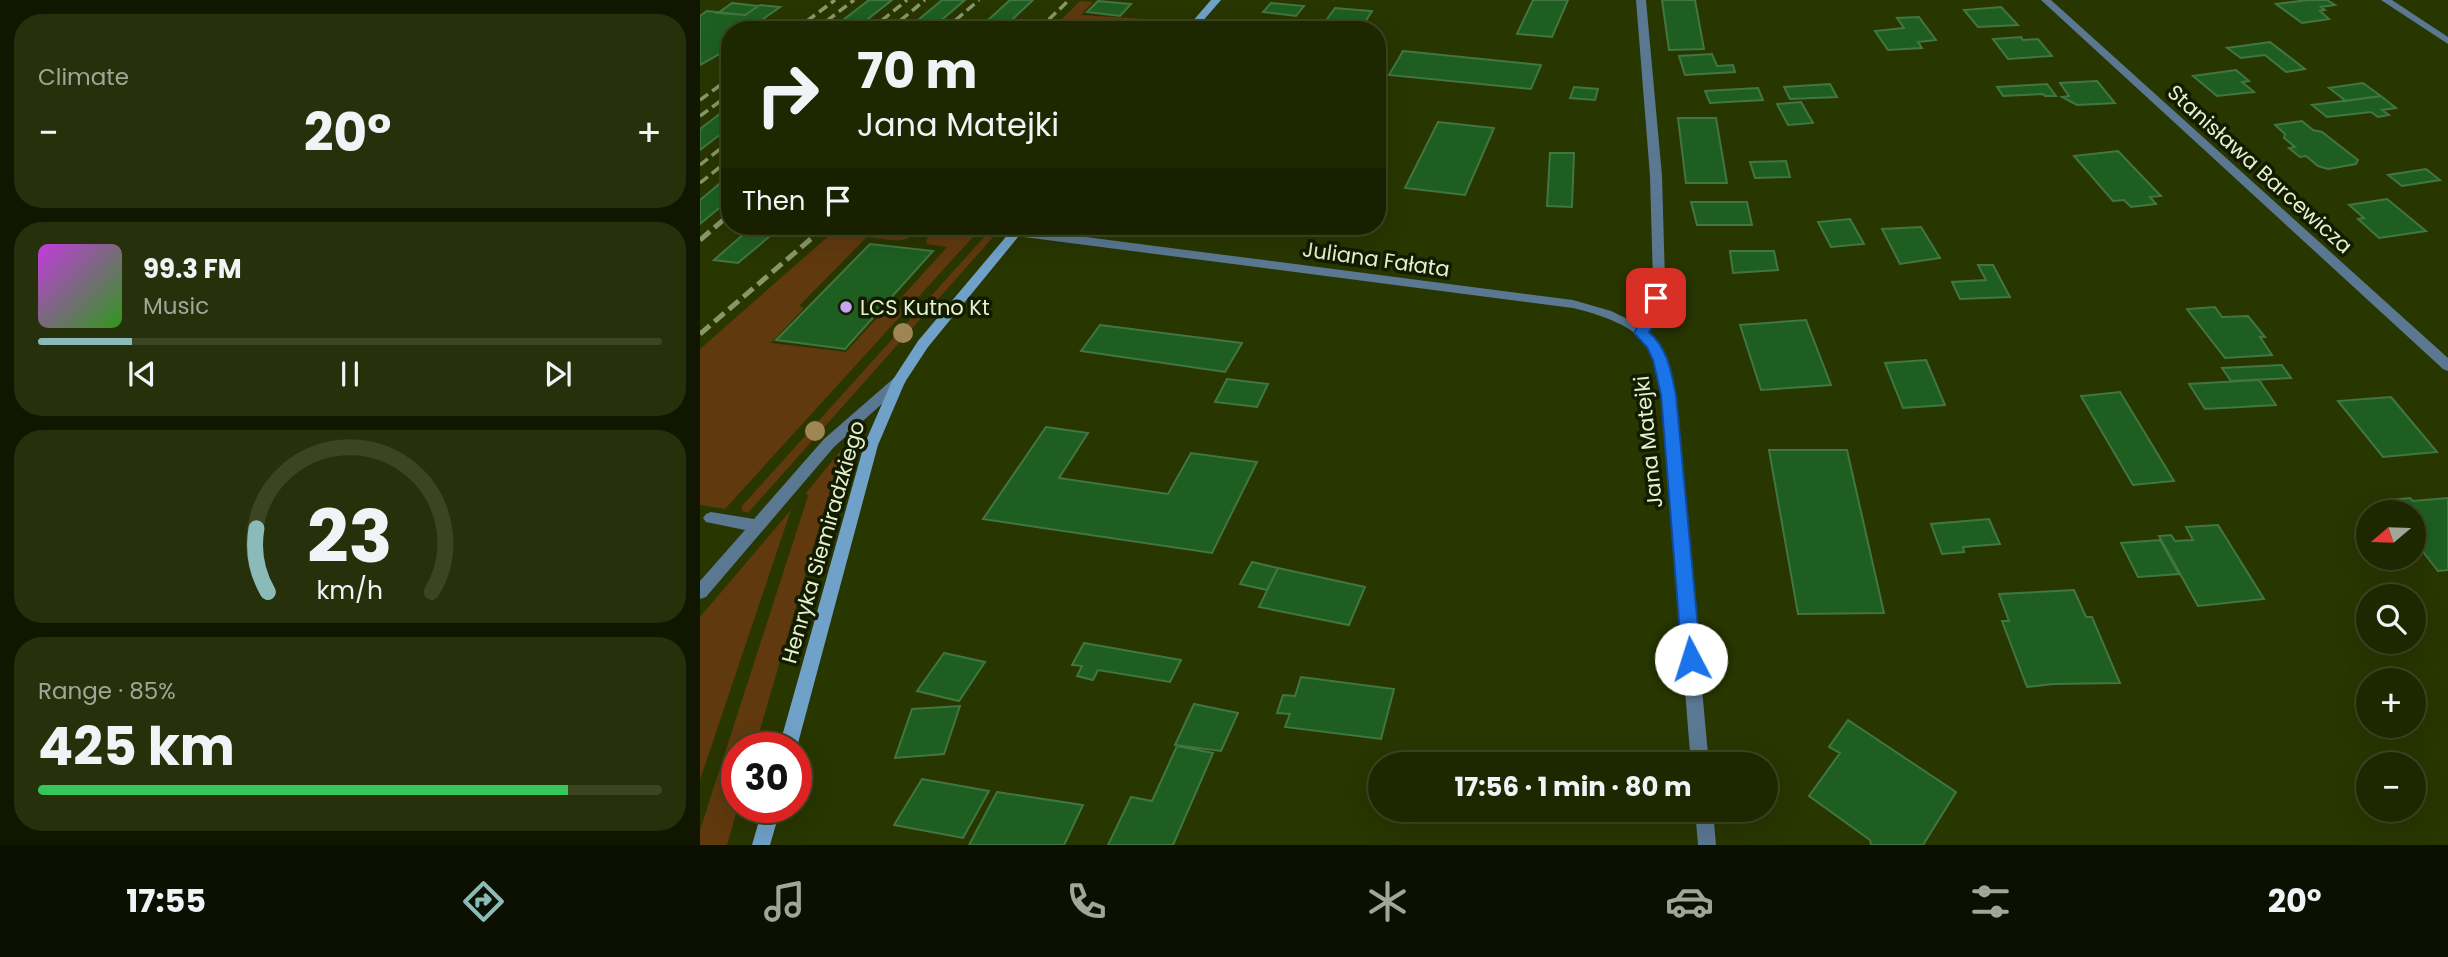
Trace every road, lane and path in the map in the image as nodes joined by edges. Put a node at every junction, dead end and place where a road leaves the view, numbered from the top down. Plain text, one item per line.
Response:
1 (1216, 0) edge
2 (1640, 0) edge
3 (2046, 0) edge
4 (2386, 0) edge
5 (1198, 21) edge
6 (2448, 41) edge
7 (1014, 235) edge
8 (1063, 235) edge
9 (1641, 333) junction
10 (2448, 366) edge
11 (899, 381) junction
12 (711, 518) dead end
13 (757, 526) junction
14 (700, 592) edge
15 (792, 732) edge
16 (1699, 752) edge
17 (1705, 822) edge
18 (767, 823) edge
19 (761, 845) edge
20 (1707, 845) edge

1 - 5 street
2 - 9 street
3 - 10 street, Stanisława Barcewicza
4 - 6 street
7 - 11 street, Henryka Siemiradzkiego
8 - 9 street, Juliana Fałata
9 - 16 street, Jana Matejki
11 - 13 street
11 - 15 street, Henryka Siemiradzkiego
12 - 13 street
13 - 14 street
17 - 20 street
18 - 19 street

